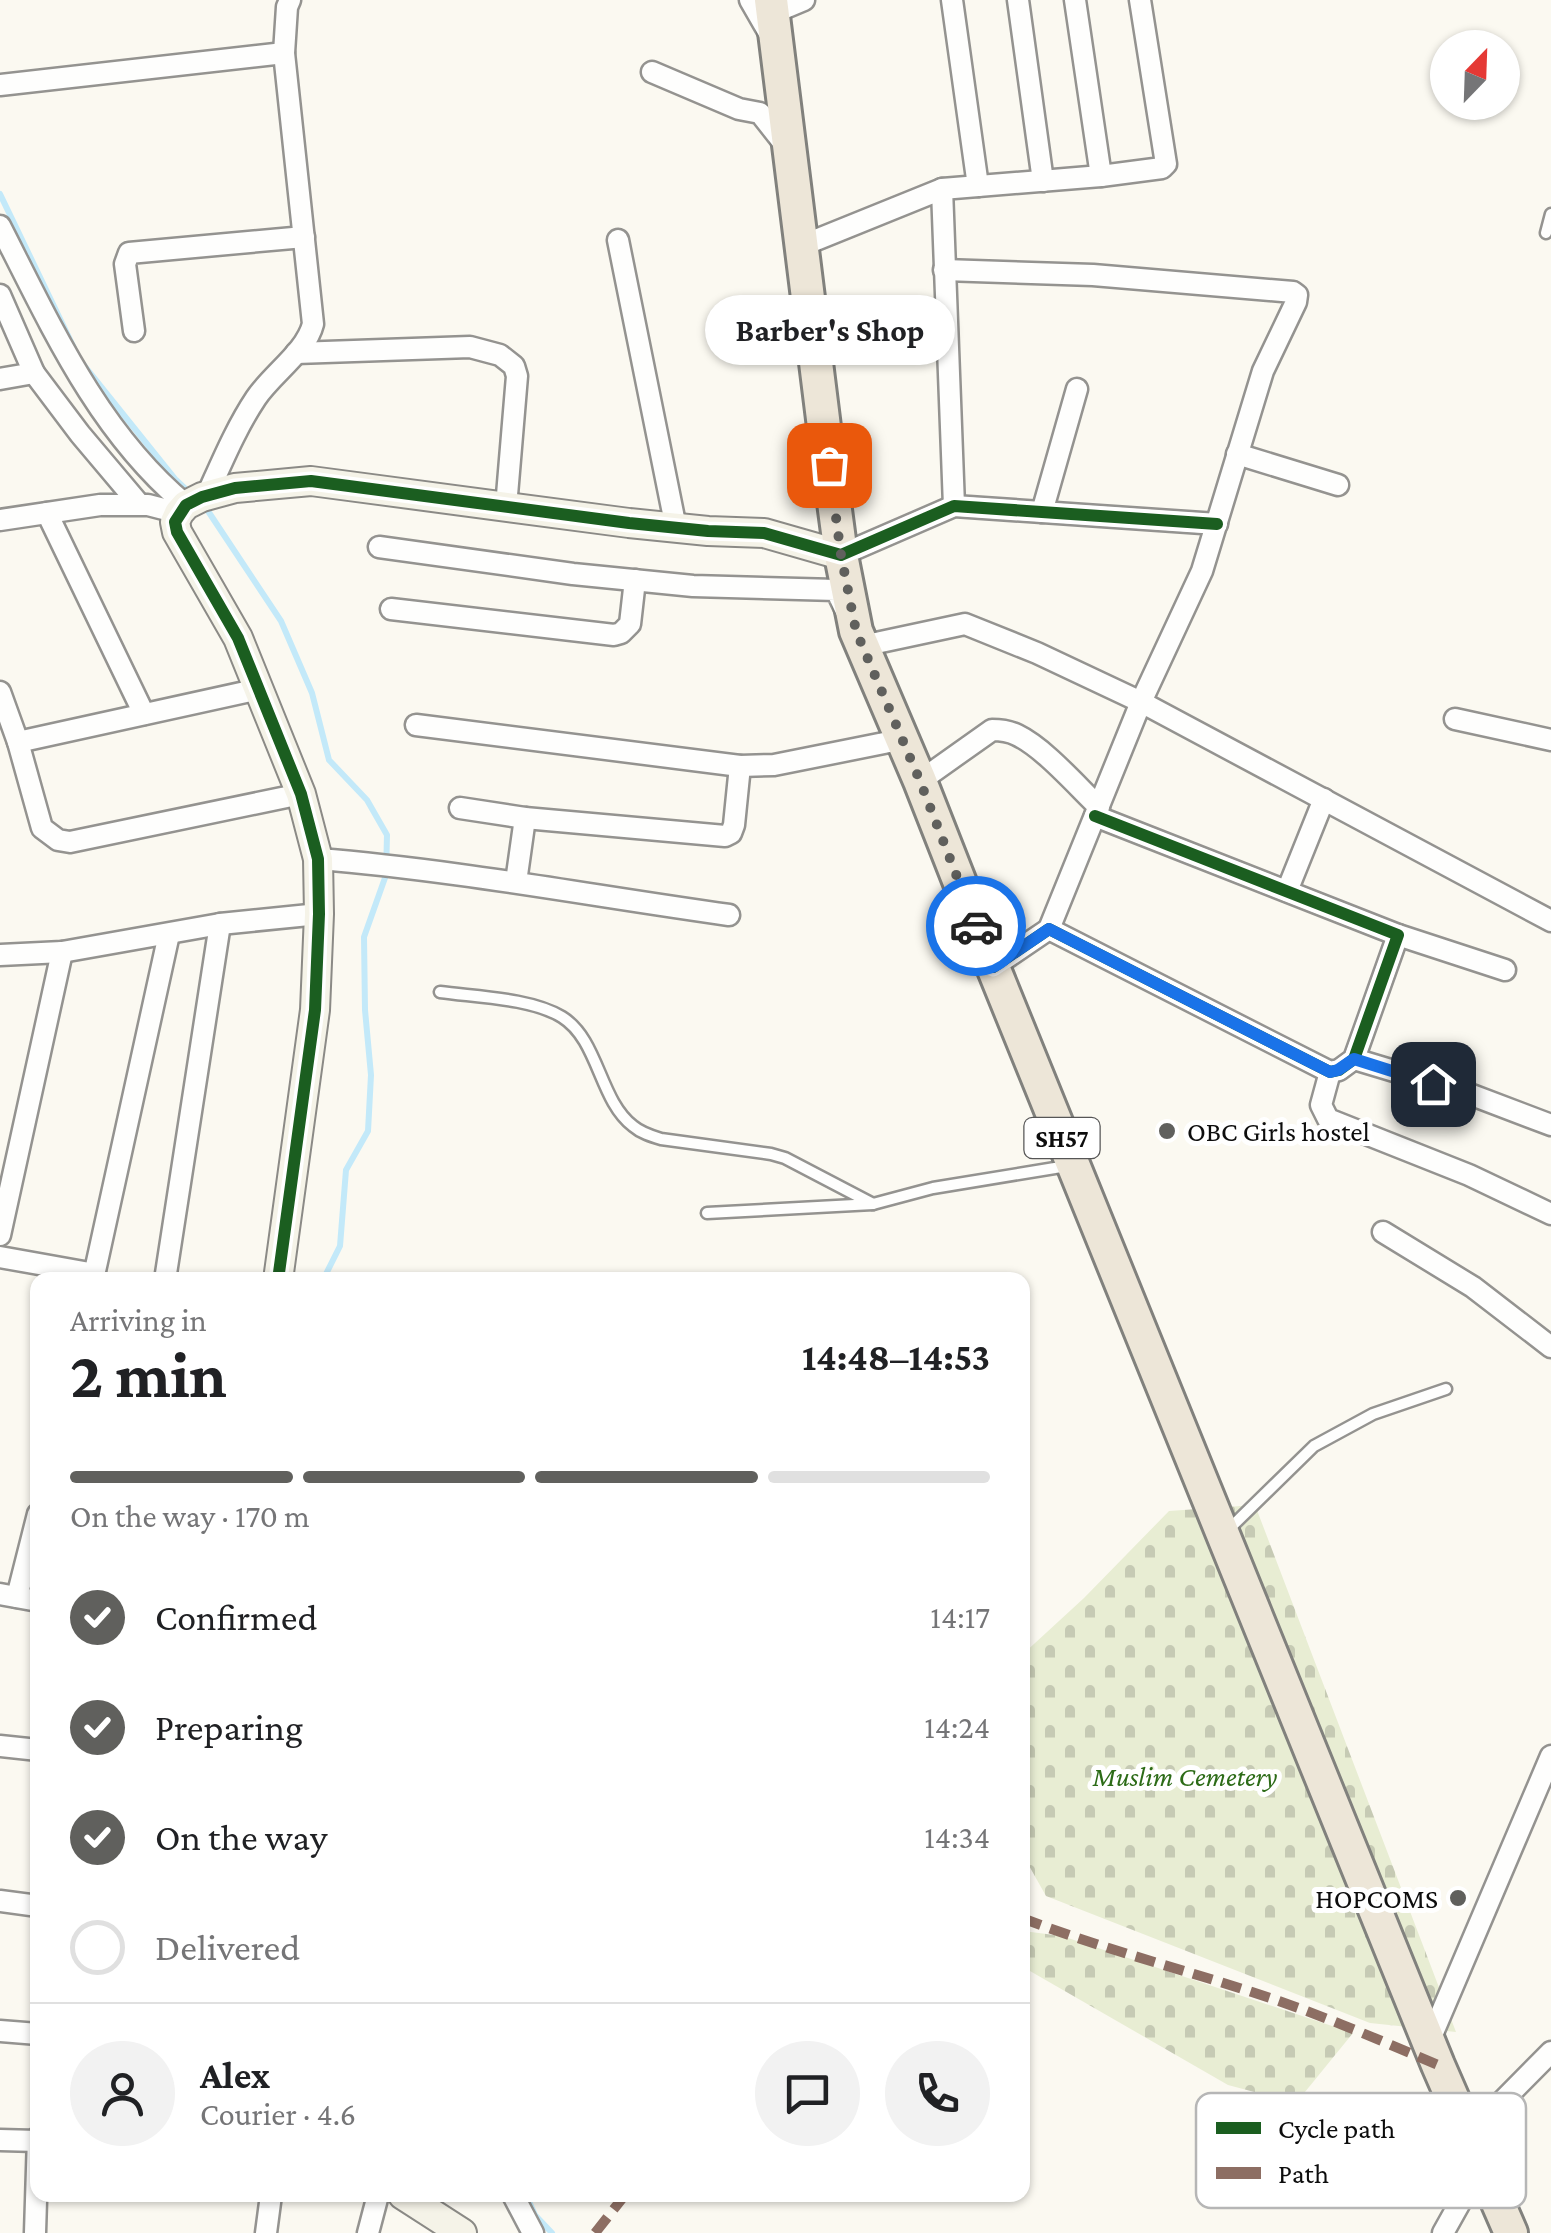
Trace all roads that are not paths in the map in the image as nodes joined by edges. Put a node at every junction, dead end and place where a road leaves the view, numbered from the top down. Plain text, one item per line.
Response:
1 (290, 0) edge
2 (804, 0) edge
3 (952, 0) edge
4 (1018, 0) edge
5 (1075, 0) edge
6 (1140, 0) edge
7 (768, 15) edge
8 (284, 53) junction
9 (652, 72) dead end
10 (0, 85) edge
11 (790, 150) junction
12 (1101, 176) junction
13 (1043, 180) junction
14 (978, 186) junction
15 (942, 188) junction
16 (1551, 214) edge
17 (0, 226) edge
18 (1546, 233) dead end
19 (304, 237) junction
20 (618, 240) dead end
21 (802, 246) junction
22 (944, 270) junction
23 (0, 295) edge
24 (134, 330) dead end
25 (296, 353) junction
26 (34, 373) junction
27 (0, 379) edge
28 (1077, 389) dead end
29 (1237, 454) junction
30 (1338, 485) dead end
31 (193, 503) junction
32 (139, 504) junction
33 (506, 506) junction
34 (954, 506) junction
35 (1042, 512) junction
36 (47, 513) junction
37 (0, 520) edge
38 (1216, 524) junction
39 (676, 528) junction
40 (379, 547) dead end
41 (841, 555) junction
42 (635, 580) junction
43 (391, 609) dead end
44 (859, 638) junction
45 (259, 689) junction
46 (0, 692) edge
47 (1141, 702) junction
48 (144, 714) junction
49 (1456, 719) dead end
50 (416, 725) dead end
51 (1551, 740) edge
52 (18, 742) junction
53 (740, 766) junction
54 (918, 776) junction
55 (301, 794) junction
56 (1324, 800) junction
57 (460, 808) dead end
58 (1097, 811) junction
59 (525, 818) junction
60 (318, 859) junction
61 (516, 882) junction
62 (1287, 891) junction
63 (319, 914) junction
64 (729, 915) dead end
65 (1551, 921) edge
66 (220, 924) junction
67 (1049, 929) junction
68 (169, 934) junction
69 (1398, 935) junction
70 (62, 952) junction
71 (0, 955) edge
72 (993, 967) junction
73 (1505, 970) dead end
74 (440, 992) dead end
75 (1354, 1059) junction
76 (1330, 1072) junction
77 (1551, 1126) edge
78 (1073, 1165) junction
79 (873, 1204) junction
80 (706, 1213) dead end
81 (1551, 1214) edge
82 (1383, 1232) dead end
83 (0, 1234) edge
84 (0, 1257) edge
85 (70, 1272) edge
86 (95, 1272) edge
87 (165, 1272) edge
88 (279, 1272) edge
89 (1551, 1348) edge
90 (1446, 1389) dead end
91 (1223, 1535) junction
92 (30, 1547) edge
93 (18, 1597) edge
94 (0, 1746) edge
95 (30, 1749) edge
96 (1551, 1756) edge
97 (0, 1900) edge
98 (30, 1905) edge
99 (0, 2031) edge
100 (30, 2033) edge
101 (1429, 2042) junction
102 (1551, 2052) edge
103 (1451, 2093) edge
104 (1519, 2093) edge
105 (30, 2139) edge
106 (0, 2140) edge
107 (36, 2202) edge
108 (270, 2202) edge
109 (376, 2202) edge
110 (413, 2202) edge
111 (517, 2202) edge
112 (1453, 2208) edge
113 (1500, 2208) edge
114 (454, 2231) edge
115 (35, 2233) edge
116 (266, 2233) edge
117 (368, 2233) edge
118 (534, 2233) edge
119 (1443, 2233) edge
120 (1511, 2233) edge

1 - 8 street
2 - 7 street
3 - 14 street
4 - 13 street
5 - 12 street
6 - 12 street
7 - 11 main road, SH57
8 - 10 street
8 - 19 street
9 - 11 street
11 - 21 main road, SH57
12 - 13 street
13 - 14 street
14 - 15 street
15 - 21 street
15 - 22 street
16 - 18 lane
17 - 31 street
19 - 24 street
19 - 25 street
20 - 39 street
21 - 41 main road, SH57
22 - 29 street
22 - 34 street
23 - 26 street
25 - 31 street
25 - 33 street
26 - 27 street
26 - 32 street
28 - 35 street
29 - 30 street
29 - 38 street
31 - 32 street
31 - 33 street
31 - 45 street
32 - 36 street
33 - 39 street
34 - 35 street
34 - 41 street
35 - 38 street
36 - 37 street
36 - 48 street
38 - 47 street
39 - 41 street
40 - 42 street
41 - 44 main road, SH57
42 - 43 street
42 - 44 street
44 - 47 street
44 - 54 main road, SH57
45 - 48 street
45 - 55 street
46 - 52 street
47 - 56 street
47 - 58 street
48 - 52 street
49 - 51 street
50 - 53 street
52 - 55 street
53 - 54 street
53 - 59 street
54 - 58 street
54 - 72 main road, SH57
55 - 60 street
56 - 62 street
56 - 65 street
57 - 59 street
58 - 62 street
58 - 67 street
59 - 61 street
60 - 61 street
60 - 63 street
61 - 64 street
62 - 69 street
63 - 66 street
63 - 88 street
66 - 68 street
66 - 87 street
67 - 72 street
67 - 76 street
68 - 70 street
68 - 86 street
69 - 73 street
69 - 75 street
70 - 71 street
70 - 83 street
72 - 78 main road, SH57
74 - 79 lane
75 - 76 street
75 - 77 street
76 - 81 street
78 - 79 lane
78 - 91 main road, SH57
79 - 80 lane
82 - 89 street
84 - 85 street
90 - 91 lane
91 - 101 main road, SH57
92 - 93 street
94 - 95 street
96 - 101 street
97 - 98 street
99 - 100 street
101 - 103 main road, SH57
102 - 104 street
105 - 106 street
107 - 115 street
108 - 116 street
109 - 117 street
110 - 114 street
111 - 118 street
112 - 119 street
113 - 120 main road, SH57

